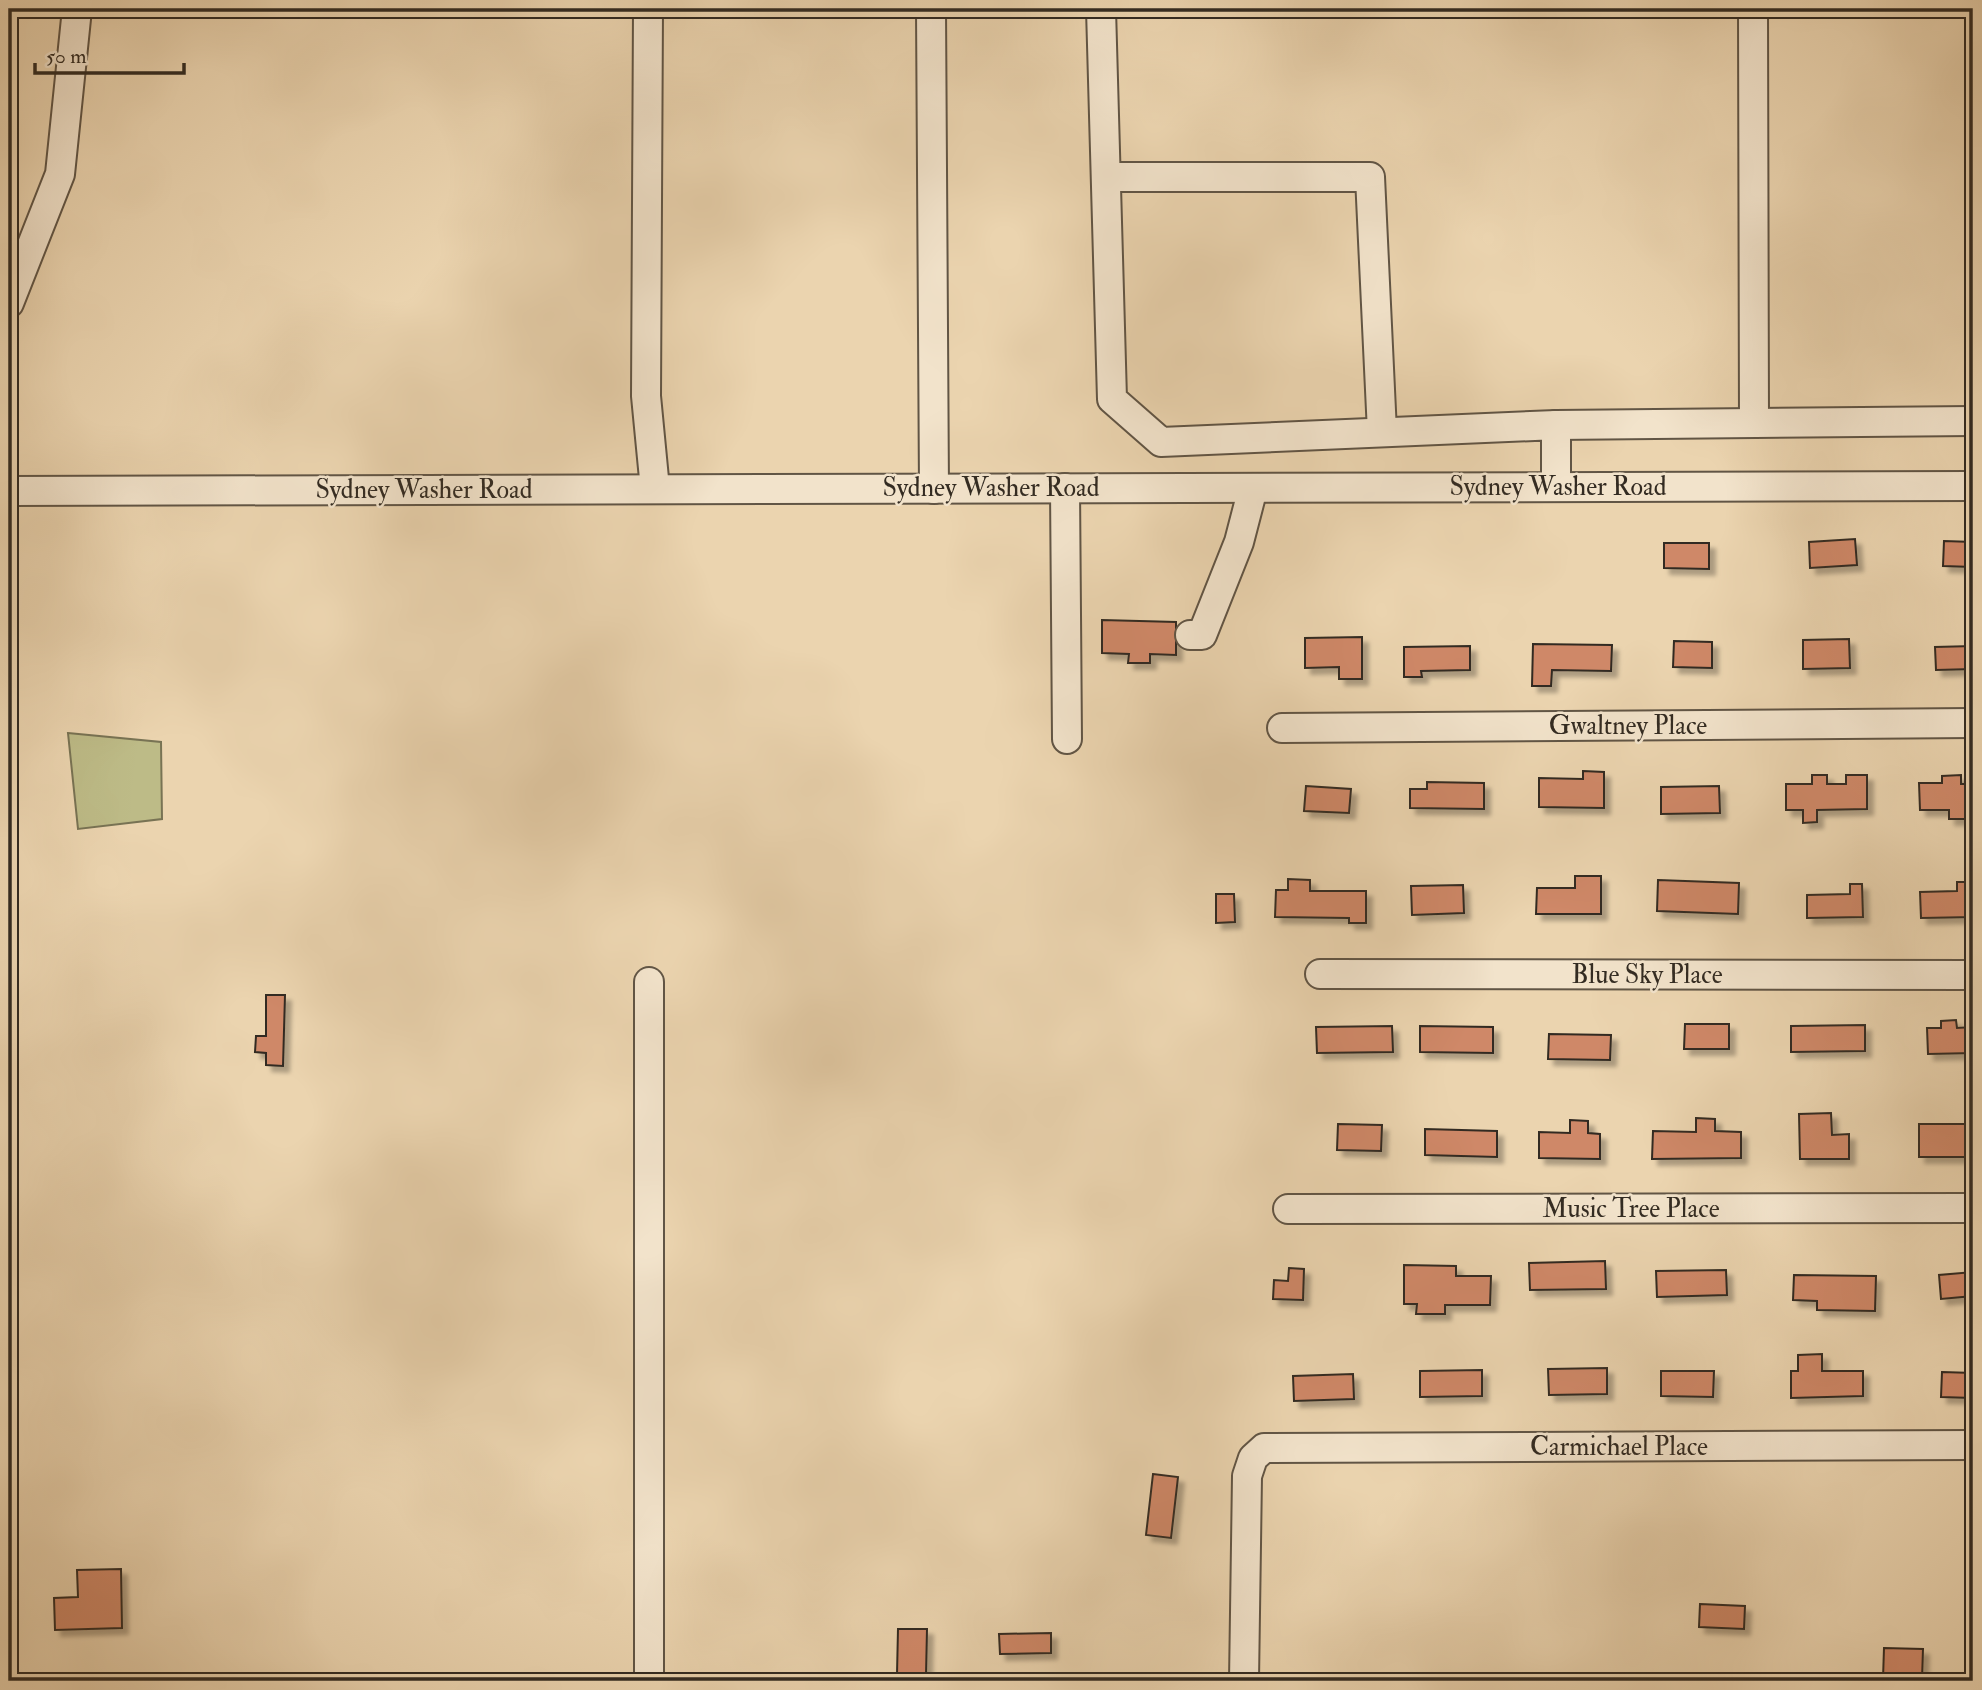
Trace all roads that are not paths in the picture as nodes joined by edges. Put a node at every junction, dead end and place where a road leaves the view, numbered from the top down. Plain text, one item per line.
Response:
1 (76, 9) edge
2 (648, 9) edge
3 (931, 9) edge
4 (1101, 9) edge
5 (1754, 9) edge
6 (1106, 177) junction
7 (9, 303) edge
8 (1973, 421) edge
9 (1755, 423) junction
10 (1556, 425) junction
11 (1382, 432) junction
12 (1973, 486) edge
13 (1556, 487) junction
14 (1065, 488) junction
15 (1252, 488) junction
16 (654, 489) junction
17 (933, 489) junction
18 (9, 491) edge
19 (1190, 635) dead end
20 (1973, 723) edge
21 (1282, 728) dead end
22 (1067, 739) dead end
23 (1320, 974) dead end
24 (1973, 975) edge
25 (649, 982) dead end
26 (1973, 1208) edge
27 (1288, 1209) dead end
28 (1973, 1445) edge
29 (649, 1681) edge
30 (1244, 1681) edge

1 - 7 street
2 - 16 street
3 - 17 street
4 - 6 street
5 - 9 street
6 - 11 street
6 - 11 street
8 - 9 street
9 - 10 street
10 - 11 street
10 - 13 street
12 - 13 street, Sydney Washer Road
13 - 15 street, Sydney Washer Road
14 - 15 street, Sydney Washer Road
14 - 17 street, Sydney Washer Road
14 - 22 street
15 - 19 street
16 - 17 street, Sydney Washer Road
16 - 18 street, Sydney Washer Road
20 - 21 street, Gwaltney Place
23 - 24 street, Blue Sky Place
25 - 29 street
26 - 27 street, Music Tree Place
28 - 30 street, Carmichael Place

